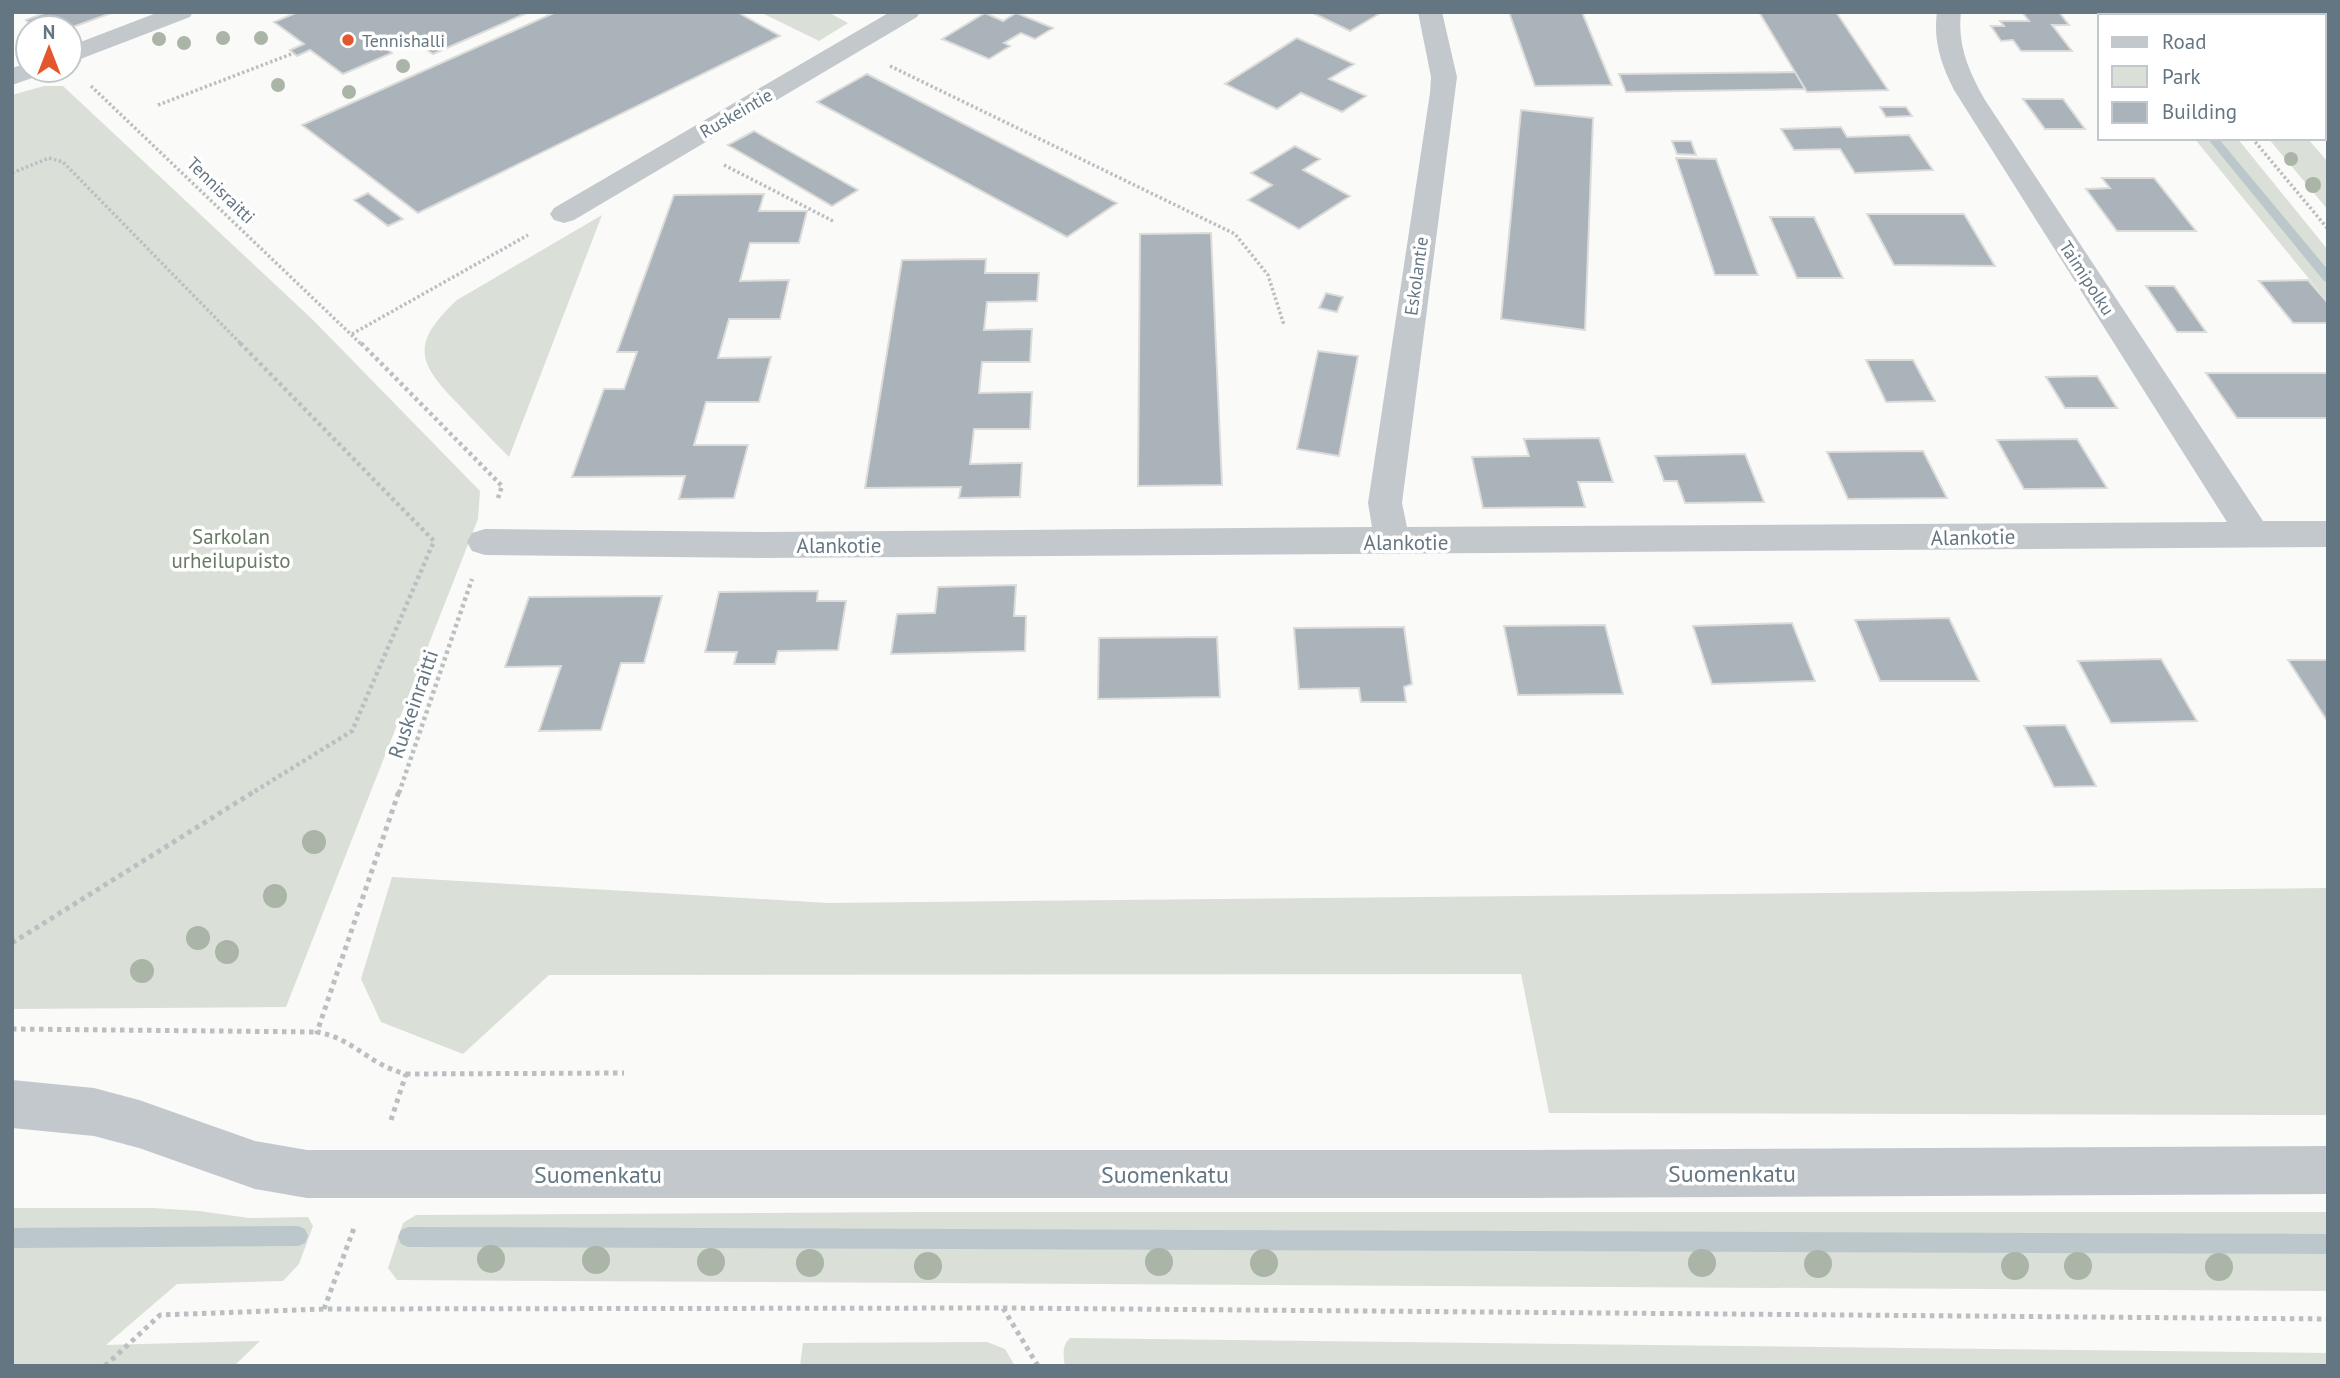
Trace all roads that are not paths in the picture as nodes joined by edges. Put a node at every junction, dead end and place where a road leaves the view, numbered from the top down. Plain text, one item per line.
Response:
1 (181, 12) edge
2 (908, 12) edge
3 (1430, 12) edge
4 (1949, 12) edge
5 (84, 50) edge
6 (564, 214) road end
7 (2253, 534) junction
8 (2328, 534) edge
9 (485, 542) road end
10 (1392, 542) junction
11 (12, 1104) edge
12 (2328, 1170) edge

1 - 5 street
2 - 6 street, Ruskeintie
3 - 10 street, Eskolantie
4 - 7 street, Taimipolku
7 - 8 street, Alankotie
7 - 10 street, Alankotie
9 - 10 street, Alankotie
11 - 12 street, Suomenkatu

